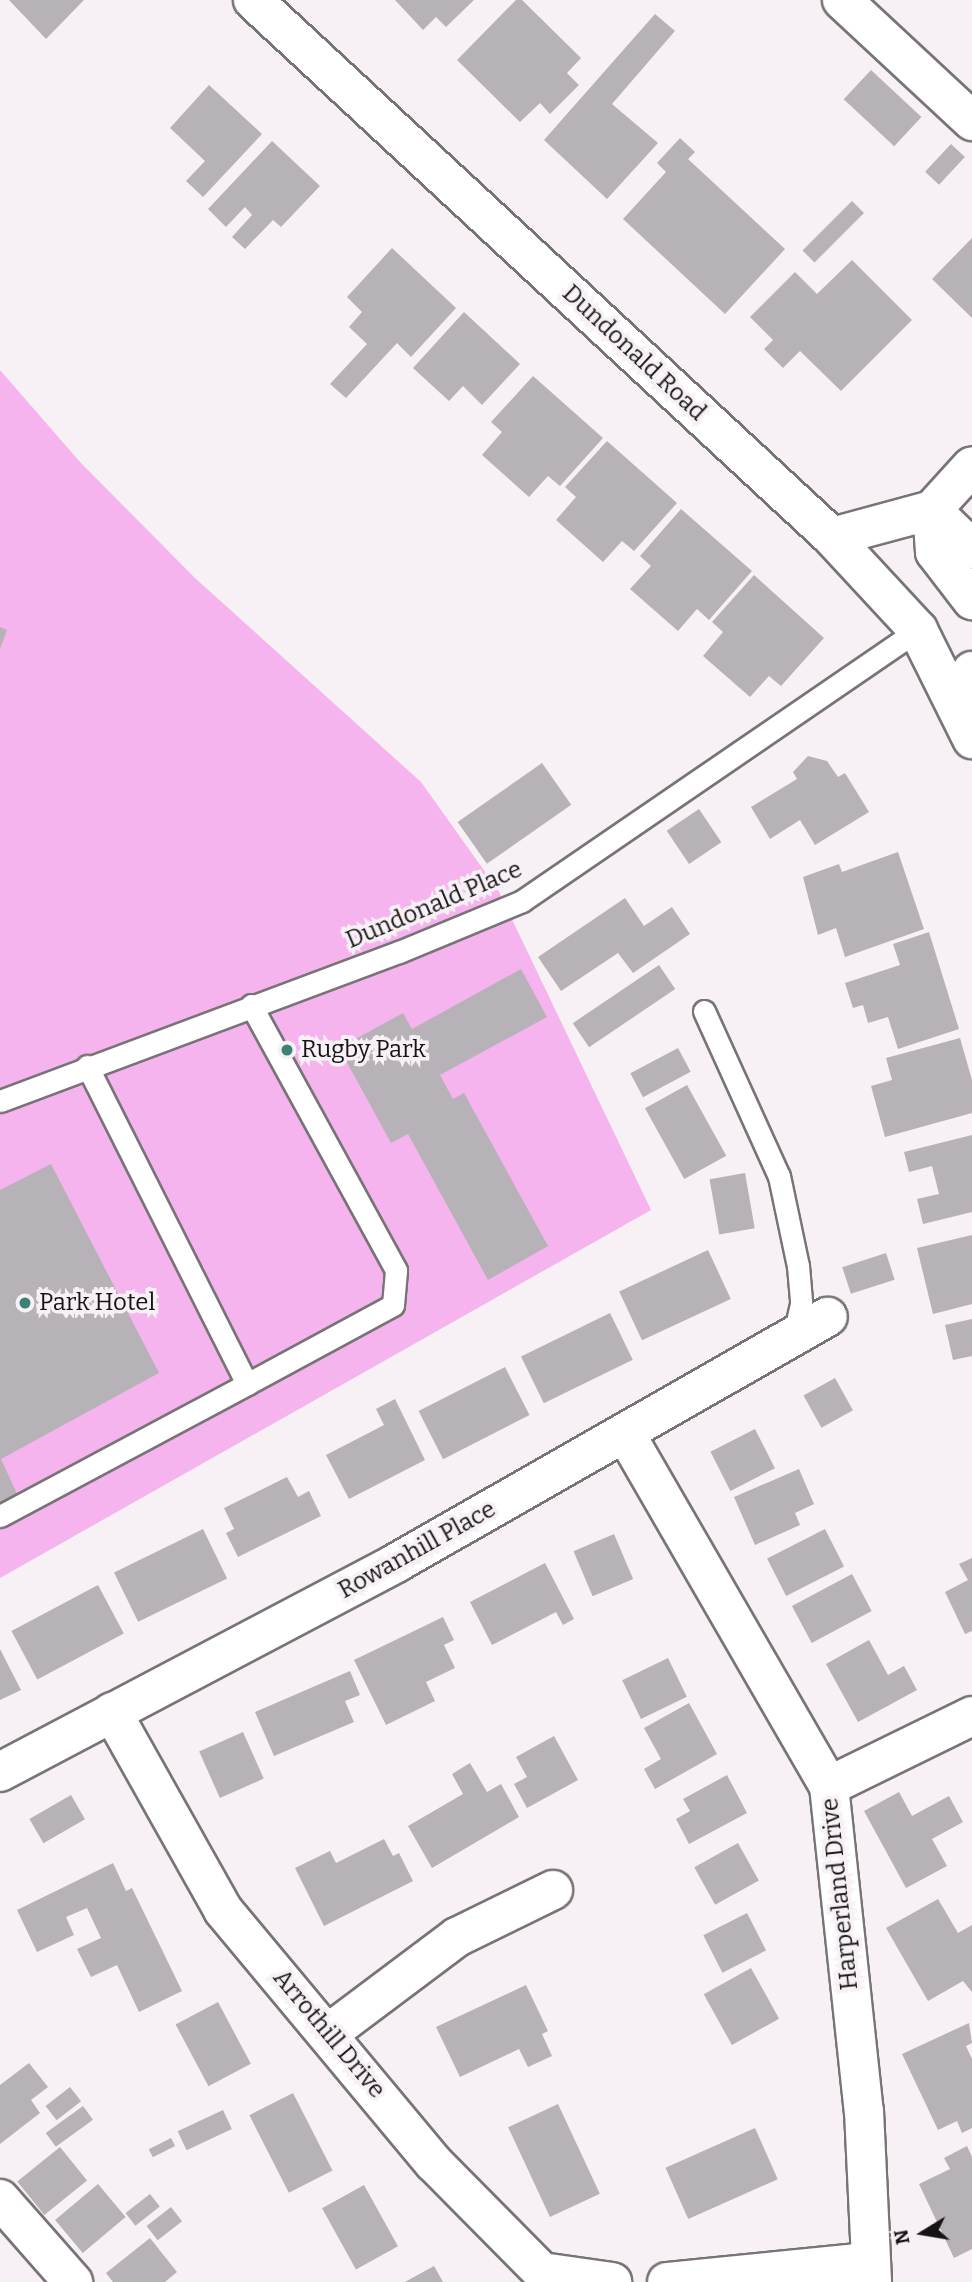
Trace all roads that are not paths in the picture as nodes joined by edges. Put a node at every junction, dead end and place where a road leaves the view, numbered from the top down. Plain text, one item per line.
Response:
1 (253, 0) edge
2 (842, 0) edge
3 (972, 121) edge
4 (972, 466) edge
5 (932, 510) junction
6 (832, 537) junction
7 (972, 549) edge
8 (972, 600) edge
9 (918, 630) junction
10 (963, 684) edge
11 (972, 739) edge
12 (251, 1005) junction
13 (704, 1011) dead end
14 (87, 1066) junction
15 (0, 1101) edge
16 (828, 1317) dead end
17 (793, 1338) junction
18 (247, 1384) junction
19 (625, 1433) junction
20 (0, 1516) edge
21 (112, 1712) junction
22 (972, 1716) edge
23 (0, 1772) edge
24 (829, 1786) junction
25 (553, 1890) dead end
26 (329, 2033) junction
27 (0, 2199) edge
28 (870, 2272) edge
29 (575, 2279) edge
30 (73, 2282) edge
31 (612, 2282) edge
32 (667, 2282) edge

1 - 6 street, Dundonald Road
2 - 3 street
4 - 5 street
5 - 6 street
5 - 7 street
5 - 8 street
6 - 9 street, Dundonald Road
9 - 10 street, Dundonald Road
9 - 12 lane, Dundonald Place
10 - 11 street, Dundonald Road
12 - 14 lane, Dundonald Place
12 - 18 lane
13 - 17 lane
14 - 15 lane, Dundonald Place
14 - 18 lane
16 - 17 street, Rowanhill Place
17 - 19 street, Rowanhill Place
18 - 20 lane
19 - 21 street, Rowanhill Place
19 - 24 street, Harperland Drive
21 - 23 street, Rowanhill Place
21 - 26 street, Arrothill Drive
22 - 24 street
24 - 28 street, Harperland Drive
25 - 26 street
26 - 29 street, Arrothill Drive
27 - 30 street
28 - 32 street
29 - 31 street, Arrothill Drive

